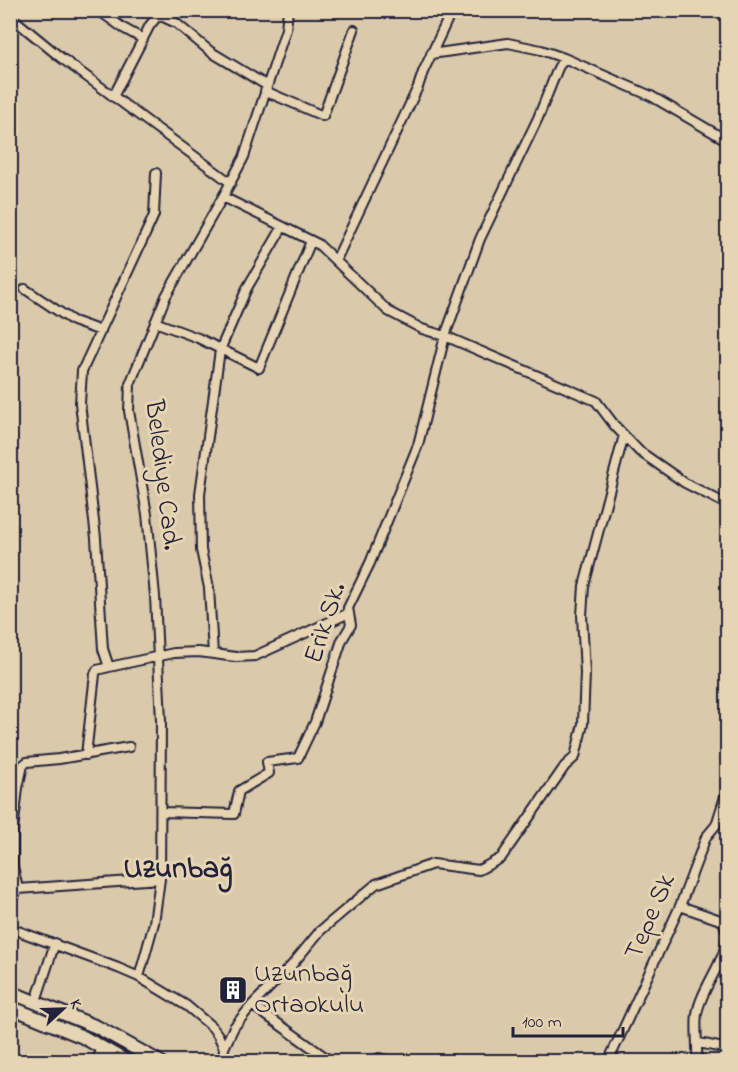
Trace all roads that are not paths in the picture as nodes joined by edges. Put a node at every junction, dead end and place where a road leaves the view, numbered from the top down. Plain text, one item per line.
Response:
1 (98, 10) edge
2 (288, 10) edge
3 (452, 10) edge
4 (10, 16) edge
5 (354, 30) dead end
6 (144, 39) junction
7 (431, 54) junction
8 (564, 58) junction
9 (265, 88) junction
10 (113, 97) junction
11 (728, 141) edge
12 (156, 173) dead end
13 (231, 183) junction
14 (223, 197) junction
15 (282, 228) junction
16 (311, 241) junction
17 (336, 260) junction
18 (25, 289) dead end
19 (155, 322) junction
20 (101, 331) junction
21 (445, 336) junction
22 (220, 350) junction
23 (624, 435) junction
24 (728, 505) edge
25 (349, 613) junction
26 (213, 654) junction
27 (158, 656) junction
28 (109, 667) junction
29 (129, 747) dead end
30 (86, 755) junction
31 (728, 787) edge
32 (161, 812) junction
33 (160, 879) junction
34 (18, 889) junction
35 (10, 903) edge
36 (681, 906) junction
37 (10, 928) edge
38 (55, 943) junction
39 (138, 976) junction
40 (10, 992) edge
41 (36, 1001) junction
42 (252, 1005) junction
43 (10, 1007) edge
44 (699, 1043) junction
45 (104, 1047) junction
46 (224, 1048) junction
47 (728, 1049) edge
48 (95, 1062) edge
49 (127, 1062) edge
50 (160, 1062) edge
51 (223, 1062) edge
52 (332, 1062) edge
53 (371, 1062) edge
54 (394, 1062) edge
55 (608, 1062) edge
56 (697, 1062) edge

1 - 6 street
2 - 9 street, Belediye Cad.
3 - 7 street
4 - 10 street
5 - 9 street
6 - 9 street
6 - 10 street
7 - 8 street
7 - 17 street
8 - 11 street
8 - 21 street, Erik Sk.
9 - 13 street, Belediye Cad.
10 - 13 street
12 - 20 street
13 - 14 street, Belediye Cad.
14 - 15 street
14 - 19 street, Belediye Cad.
15 - 16 street
15 - 22 street
16 - 17 street
16 - 22 street
17 - 21 street
18 - 20 street
19 - 22 street
19 - 27 street, Belediye Cad.
20 - 28 street
21 - 23 street
21 - 25 street, Erik Sk.
22 - 26 street
23 - 24 street
23 - 42 street
25 - 26 street
25 - 32 street, Erik Sk.
26 - 27 street
27 - 28 street
27 - 32 street, Belediye Cad.
28 - 30 street
29 - 30 street
30 - 34 street
31 - 36 street, Tepe Sk
32 - 33 street, Belediye Cad.
33 - 34 street
33 - 39 street, Belediye Cad.
34 - 35 street
36 - 44 street
36 - 55 street, Tepe Sk
37 - 38 street
38 - 39 street
38 - 41 street
39 - 46 street
40 - 41 highway
41 - 50 highway
42 - 46 street
42 - 52 street
43 - 45 highway
44 - 47 street
44 - 56 street
45 - 48 street
45 - 49 highway
46 - 51 street
53 - 54 street

